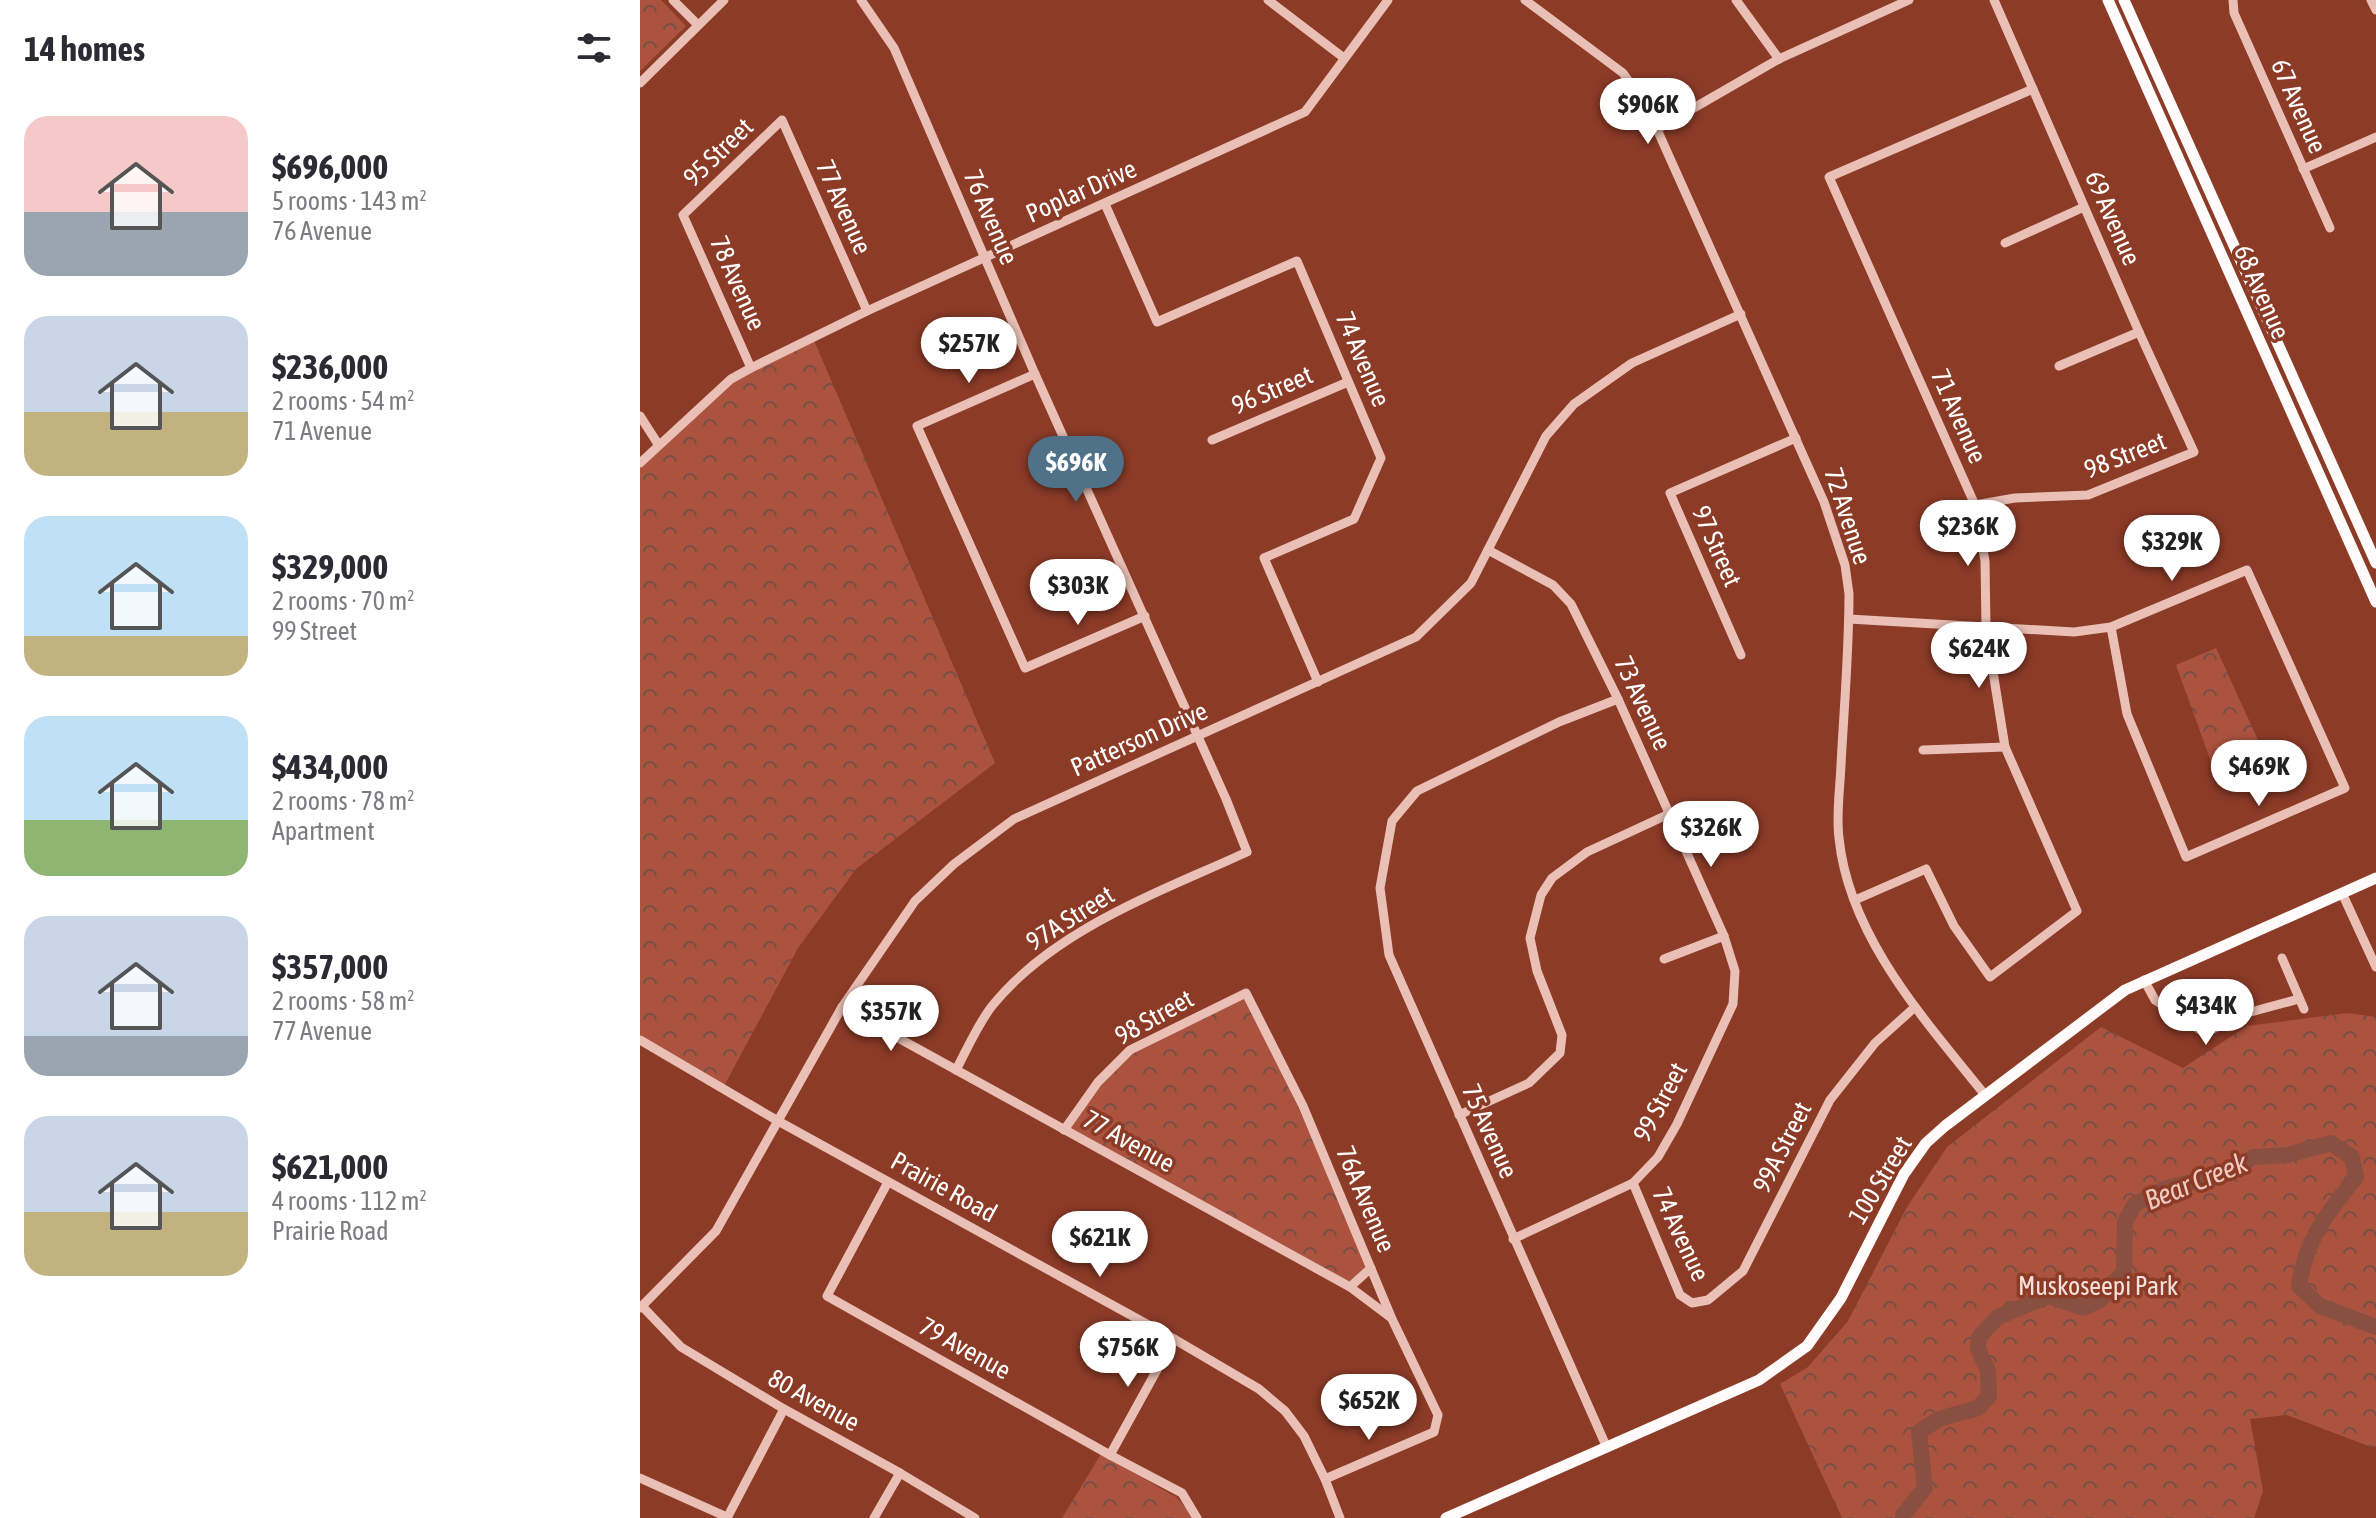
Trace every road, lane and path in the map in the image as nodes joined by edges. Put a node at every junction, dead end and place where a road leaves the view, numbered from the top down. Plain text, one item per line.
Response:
1 (673, 0) edge
2 (724, 0) edge
3 (861, 0) edge
4 (1268, 0) edge
5 (1388, 0) edge
6 (1525, 0) edge
7 (1736, 0) edge
8 (1909, 0) edge
9 (1994, 0) edge
10 (2108, 0) edge
11 (2124, 0) edge
12 (2233, 0) edge
13 (2371, 0) edge
14 (2376, 10) edge
15 (698, 25) junction
16 (1344, 58) junction
17 (1779, 59) junction
18 (640, 83) edge
19 (2033, 89) junction
20 (782, 120) joint
21 (1659, 128) junction
22 (2376, 137) edge
23 (2303, 169) junction
24 (1105, 204) junction
25 (2084, 207) junction
26 (683, 215) joint
27 (2330, 228) dead end
28 (2005, 243) dead end
29 (985, 258) junction
30 (867, 311) junction
31 (1741, 314) junction
32 (2139, 332) junction
33 (2059, 366) dead end
34 (751, 368) junction
35 (1035, 374) junction
36 (1348, 382) junction
37 (640, 416) edge
38 (1796, 438) junction
39 (1212, 440) dead end
40 (658, 444) junction
41 (2194, 452) joint
42 (640, 463) edge
43 (1975, 505) junction
44 (1488, 550) junction
45 (2376, 563) edge
46 (2376, 602) edge
47 (1145, 616) junction
48 (1849, 619) junction
49 (2111, 627) junction
50 (1986, 628) junction
51 (1741, 655) dead end
52 (1318, 682) junction
53 (1618, 699) junction
54 (1197, 736) junction
55 (2005, 747) junction
56 (1923, 750) dead end
57 (1669, 814) junction
58 (1247, 852) joint
59 (2376, 878) edge
60 (2342, 893) junction
61 (1855, 900) junction
62 (1724, 936) junction
63 (2282, 958) dead end
64 (1664, 959) dead end
65 (2375, 964) edge
66 (2144, 980) junction
67 (1246, 993) joint
68 (2299, 999) junction
69 (1733, 1004) joint
70 (842, 1007) junction
71 (1915, 1007) junction
72 (2304, 1009) dead end
73 (640, 1040) edge
74 (956, 1070) junction
75 (1985, 1095) junction
76 (1459, 1115) junction
77 (778, 1121) junction
78 (1064, 1130) junction
79 (888, 1182) junction
80 (1633, 1183) junction
81 (1513, 1239) junction
82 (1371, 1268) junction
83 (1350, 1287) junction
84 (1692, 1303) joint
85 (642, 1307) edge
86 (1392, 1319) junction
87 (1174, 1339) junction
88 (784, 1409) junction
89 (1607, 1448) junction
90 (1110, 1455) junction
91 (900, 1473) junction
92 (640, 1478) edge
93 (1325, 1479) junction
94 (727, 1517) edge
95 (874, 1518) edge
96 (975, 1518) edge
97 (1197, 1518) edge
98 (1340, 1518) edge
99 (1446, 1518) edge

1 - 15 street
2 - 15 street
3 - 29 street, 76 Avenue
4 - 16 street
5 - 16 street, Poplar Drive
6 - 21 street, 72 Avenue
7 - 17 street
8 - 17 street
9 - 19 street, 69 Avenue
10 - 46 main road, 68 Avenue
11 - 45 main road, 68 Avenue
12 - 23 street, 67 Avenue
13 - 14 street
15 - 18 street
16 - 24 street, Poplar Drive
17 - 21 street
19 - 25 street, 69 Avenue
19 - 43 street, 71 Avenue
20 - 26 street, 95 Street
20 - 30 street, 77 Avenue
21 - 31 street, 72 Avenue
22 - 23 street
23 - 27 street, 67 Avenue
24 - 29 street, Poplar Drive
24 - 36 street, 74 Avenue
25 - 28 street
25 - 32 street, 69 Avenue
26 - 34 street, 78 Avenue
29 - 30 street, Poplar Drive
29 - 35 street, 76 Avenue
30 - 34 street, Poplar Drive
31 - 38 street, 72 Avenue
31 - 44 street, Patterson Drive
32 - 33 street
32 - 41 street, 69 Avenue
34 - 40 street, Poplar Drive
35 - 47 street, 76 Avenue
35 - 47 street
36 - 39 street, 96 Street
36 - 52 street, 74 Avenue
37 - 40 street
38 - 48 street, 72 Avenue
38 - 51 street, 97 Street
40 - 42 street, Poplar Drive
41 - 43 street, 98 Street
43 - 50 street, 71 Avenue
44 - 52 street, Patterson Drive
44 - 53 street, 73 Avenue
47 - 54 street, 76 Avenue
48 - 50 street
48 - 61 street, 72 Avenue
49 - 49 street
49 - 50 street
50 - 55 street, 71 Avenue
52 - 54 street, Patterson Drive
53 - 57 street, 73 Avenue
53 - 76 street, 75 Avenue
54 - 58 street, 76 Avenue
54 - 70 street, Patterson Drive
55 - 56 street
55 - 61 street, 71 Avenue
57 - 62 street, 73 Avenue
57 - 76 street
58 - 74 street, 97A Street
59 - 60 main road, 100 Street
60 - 65 street
60 - 66 main road, 100 Street
61 - 71 street, 72 Avenue
62 - 64 street
62 - 69 street, 73 Avenue
63 - 68 street
66 - 68 street
66 - 75 main road, 100 Street
67 - 78 street, 98 Street
67 - 82 street, 76A Avenue
68 - 72 street
69 - 80 street, 99 Street
70 - 74 street, 77 Avenue
70 - 77 street, Patterson Drive
71 - 75 street, 72 Avenue
71 - 84 street, 99A Street
73 - 77 street, Prairie Road
74 - 78 street, 77 Avenue
75 - 89 main road, 100 Street
76 - 81 street, 75 Avenue
77 - 79 street, Prairie Road
77 - 85 street, Patterson Drive
78 - 83 street, 77 Avenue
79 - 87 street, Prairie Road
79 - 90 street, 79 Avenue
80 - 81 street, 99 Street
80 - 84 street, 74 Avenue
81 - 89 street, 75 Avenue
82 - 83 street
82 - 86 street, 76A Avenue
83 - 86 street, 77 Avenue
85 - 88 street, 80 Avenue
86 - 93 street, 76A Avenue
87 - 90 street
87 - 93 street, Prairie Road
88 - 91 street, 80 Avenue
88 - 94 street
89 - 99 main road, 100 Street
90 - 97 street, 79 Avenue
91 - 95 street
91 - 96 street, 80 Avenue
92 - 94 street
93 - 98 street, Prairie Road

